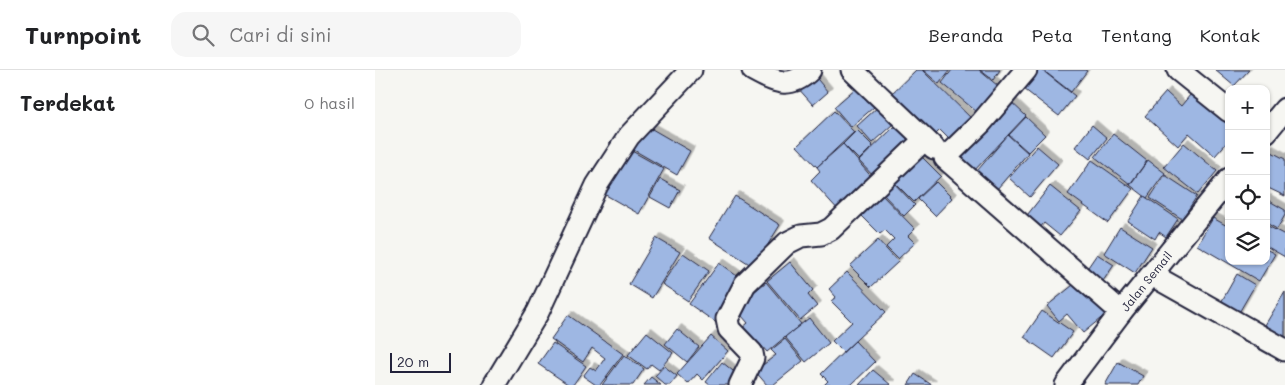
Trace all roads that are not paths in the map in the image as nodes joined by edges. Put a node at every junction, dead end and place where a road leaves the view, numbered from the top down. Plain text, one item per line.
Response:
1 (691, 70) edge
2 (753, 70) edge
3 (810, 70) edge
4 (852, 70) edge
5 (1026, 70) edge
6 (1178, 70) edge
7 (1225, 108) edge
8 (1285, 109) edge
9 (1268, 130) edge
10 (924, 140) junction
11 (945, 158) junction
12 (1225, 184) edge
13 (1152, 275) junction
14 (1121, 312) junction
15 (1285, 350) edge
16 (743, 384) edge
17 (494, 385) edge
18 (1065, 385) edge

1 - 17 street
2 - 3 street
4 - 10 street
5 - 11 street
6 - 7 street
8 - 9 street
10 - 11 street
10 - 16 street
11 - 14 street
12 - 13 street, Jalan Semail
13 - 14 street, Jalan Semail
13 - 15 street
14 - 18 street, Jalan Semail

